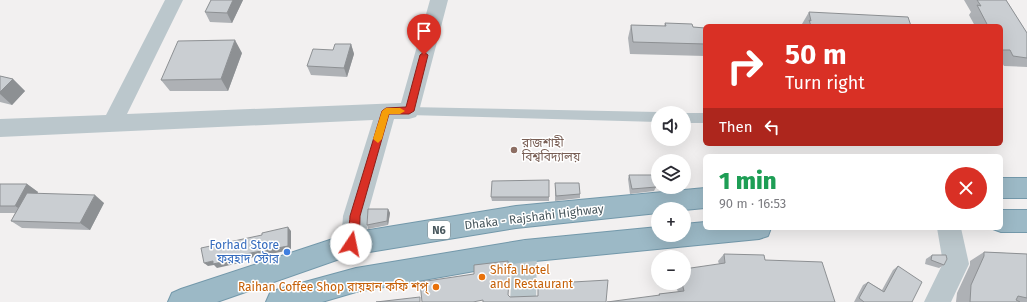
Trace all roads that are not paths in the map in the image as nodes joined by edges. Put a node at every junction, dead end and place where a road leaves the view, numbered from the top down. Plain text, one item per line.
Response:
1 (174, 0) edge
2 (439, 0) edge
3 (386, 111) junction
4 (409, 111) junction
5 (651, 117) edge
6 (691, 118) edge
7 (703, 118) edge
8 (112, 123) junction
9 (0, 128) edge
10 (1003, 188) edge
11 (1027, 188) edge
12 (703, 198) edge
13 (1027, 221) edge
14 (1003, 222) edge
15 (739, 230) edge
16 (950, 230) edge
17 (351, 244) junction
18 (525, 251) junction
19 (181, 302) edge
20 (279, 302) edge
21 (523, 302) edge
22 (937, 302) edge

1 - 8 street
2 - 4 street
3 - 4 street
3 - 8 street
3 - 17 street
4 - 5 lane
6 - 7 lane
8 - 9 street
10 - 11 highway
12 - 17 highway, Dhaka - Rajshahi Highway / N6
13 - 14 highway
15 - 18 highway
16 - 22 street
17 - 19 highway, Dhaka - Rajshahi Highway / N6
18 - 20 highway
18 - 21 street

